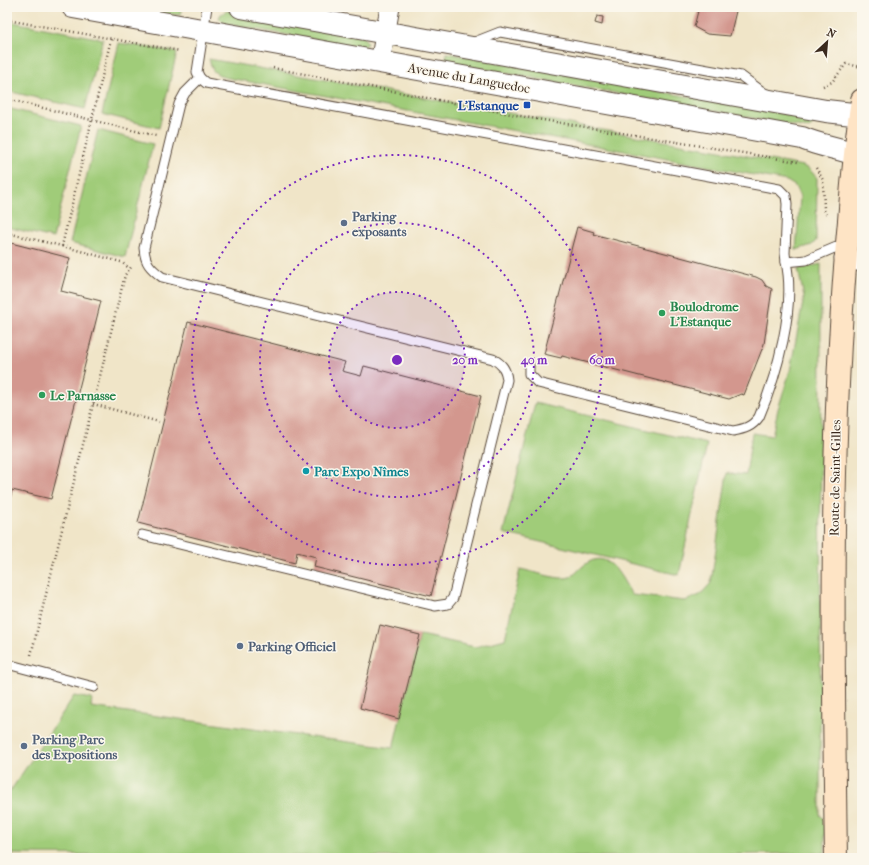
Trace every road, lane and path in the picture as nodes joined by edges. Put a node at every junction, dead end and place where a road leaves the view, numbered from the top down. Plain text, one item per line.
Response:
1 (73, 7) edge
2 (207, 7) edge
3 (241, 7) edge
4 (390, 7) edge
5 (7, 20) edge
6 (203, 31) junction
7 (385, 34) junction
8 (111, 39) junction
9 (199, 54) junction
10 (380, 63) junction
11 (267, 67) dead end
12 (200, 78) junction
13 (7, 99) edge
14 (861, 110) edge
15 (93, 120) junction
16 (170, 139) junction
17 (858, 155) edge
18 (803, 163) dead end
19 (810, 166) dead end
20 (7, 232) edge
21 (62, 246) junction
22 (850, 246) edge
23 (145, 259) junction
24 (786, 262) junction
25 (130, 268) junction
26 (529, 365) dead end
27 (93, 404) junction
28 (160, 422) dead end
29 (142, 535) dead end
30 (7, 664) edge
31 (27, 670) junction
32 (94, 688) dead end
33 (836, 858) edge

1 - 6 street, Avenue du Languedoc
2 - 6 lane
3 - 7 street
4 - 7 street
5 - 8 path
6 - 9 lane
6 - 10 street, Avenue du Languedoc
7 - 10 street
7 - 14 street
8 - 9 path
8 - 15 path
9 - 12 lane
10 - 17 street, Avenue du Languedoc
11 - 18 path
12 - 16 lane
12 - 24 lane
13 - 15 path
14 - 17 main road, Route de Saint-Gilles
15 - 16 path
15 - 21 path
16 - 23 lane
17 - 22 main road, Route de Saint-Gilles
19 - 22 path
20 - 21 path
21 - 25 path
22 - 24 lane
22 - 33 main road, Route de Saint-Gilles
23 - 25 path
23 - 29 lane
24 - 26 lane
25 - 27 path
27 - 28 path
27 - 31 path
30 - 31 lane
31 - 32 lane

